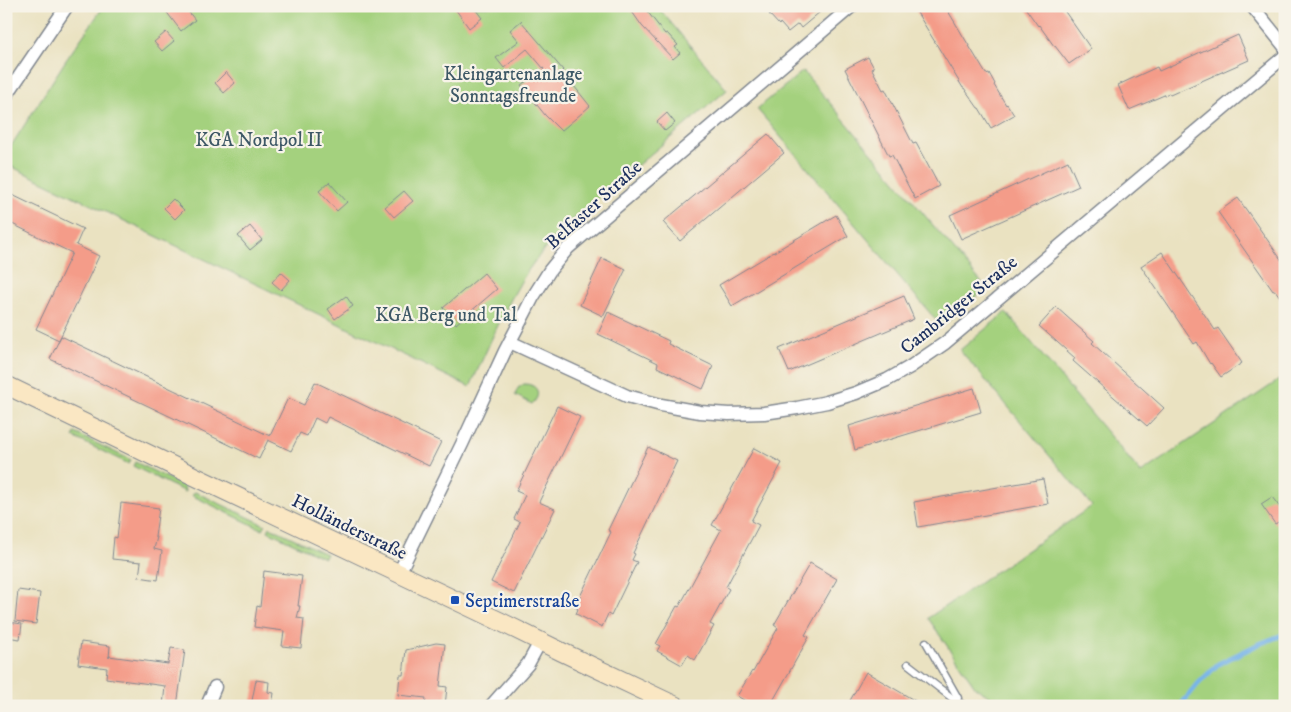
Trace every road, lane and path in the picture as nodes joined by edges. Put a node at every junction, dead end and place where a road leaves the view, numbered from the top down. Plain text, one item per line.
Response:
1 (67, 6) edge
2 (852, 6) edge
3 (1252, 6) edge
4 (1285, 47) edge
5 (1285, 56) edge
6 (8, 89) edge
7 (510, 342) junction
8 (6, 385) edge
9 (399, 573) junction
10 (540, 642) junction
11 (926, 642) dead end
12 (908, 664) dead end
13 (215, 687) dead end
14 (955, 703) edge
15 (207, 706) edge
16 (491, 706) edge
17 (676, 706) edge
18 (965, 706) edge

1 - 6 street
2 - 7 street, Belfaster Straße
3 - 4 street
5 - 7 street, Cambridger Straße
7 - 9 street, Belfaster Straße
8 - 9 street, Holländerstraße
9 - 10 street, Holländerstraße
10 - 16 street
10 - 17 street, Holländerstraße
11 - 14 lane
12 - 14 lane
13 - 15 street
14 - 18 lane

